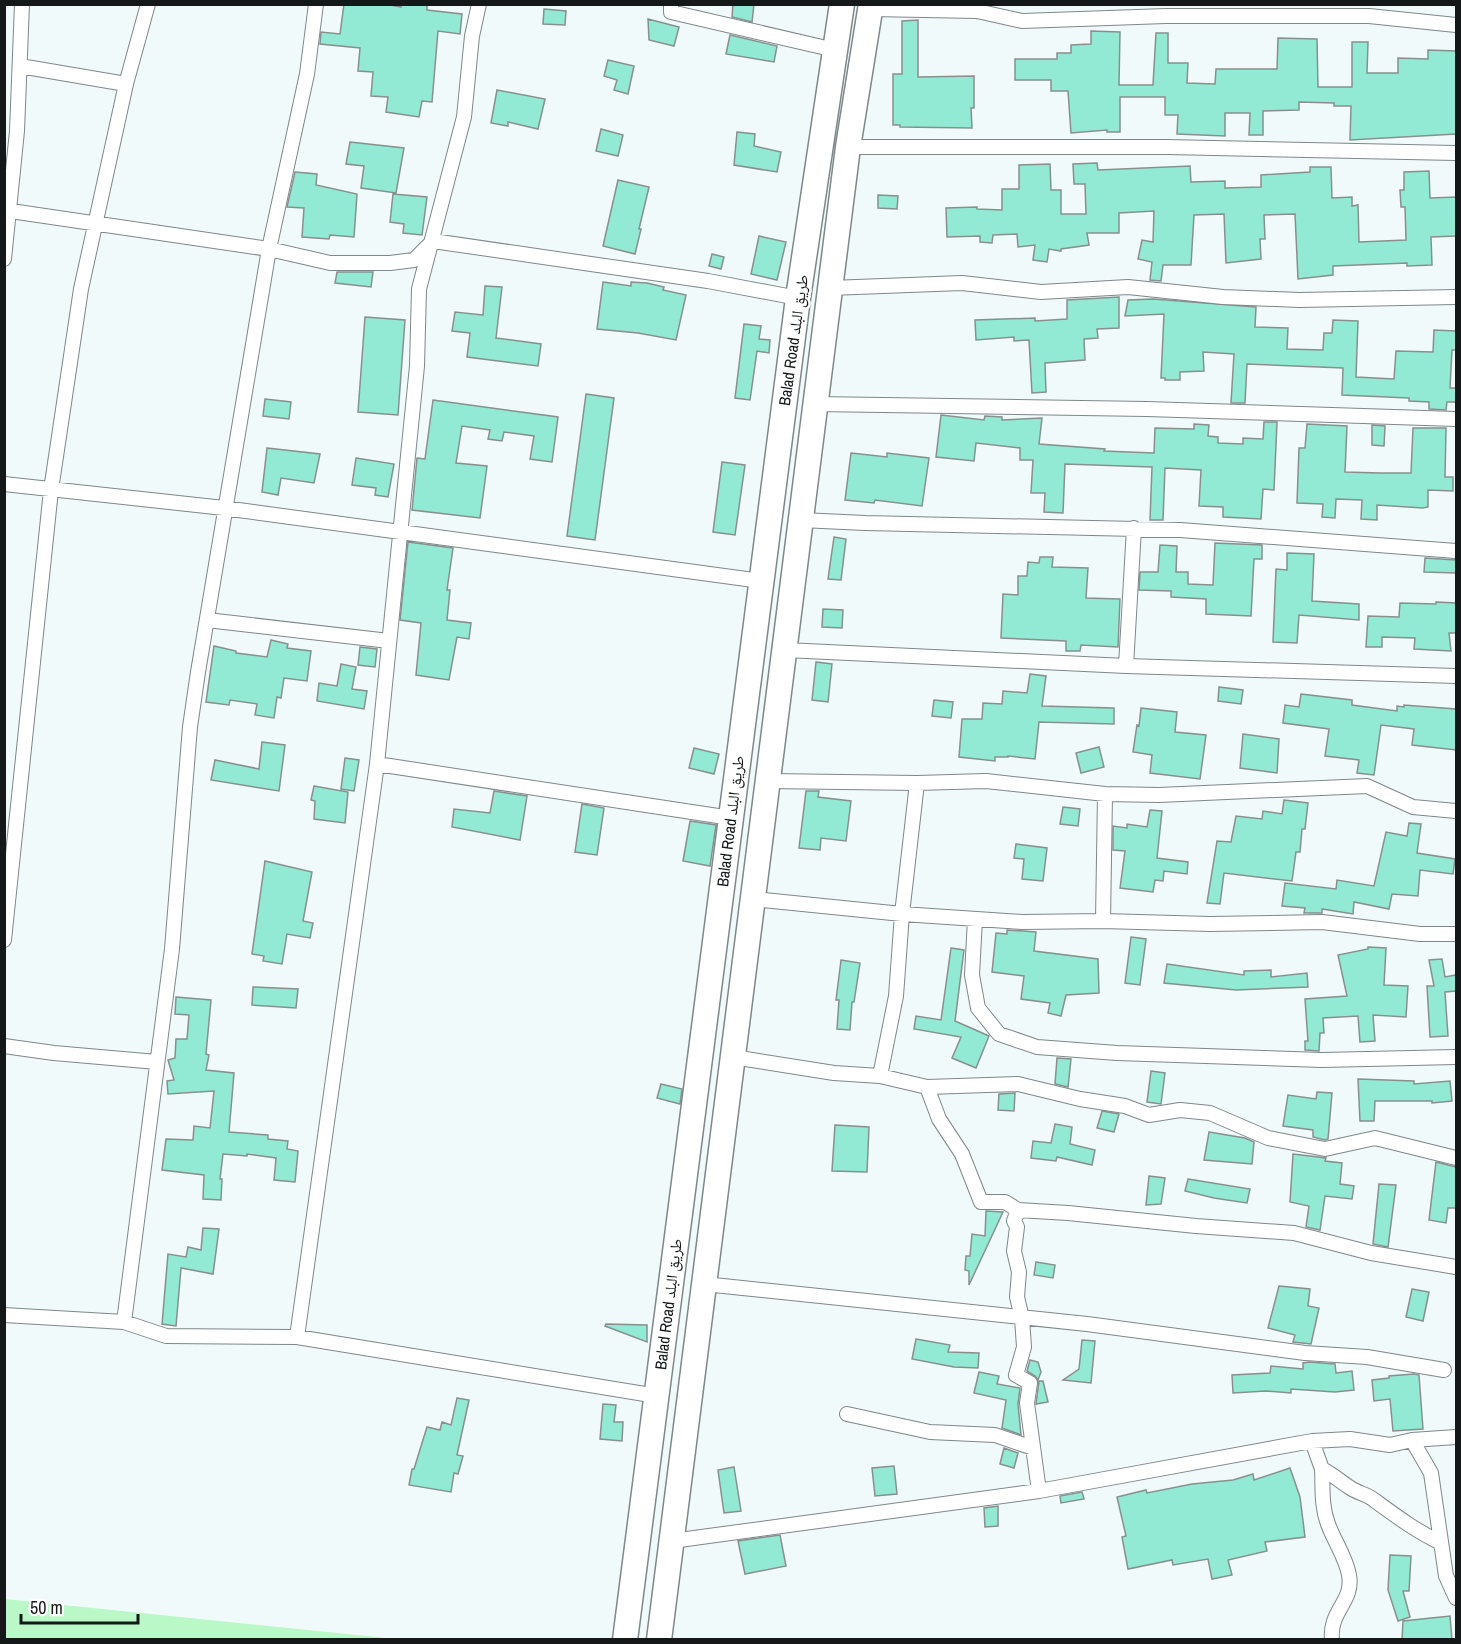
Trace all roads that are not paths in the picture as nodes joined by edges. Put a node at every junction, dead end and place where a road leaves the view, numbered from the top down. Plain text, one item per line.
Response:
1 (22, 4) edge
2 (148, 4) edge
3 (316, 4) edge
4 (479, 4) edge
5 (671, 4) edge
6 (842, 4) edge
7 (870, 7) edge
8 (1456, 25) edge
9 (835, 50) junction
10 (20, 66) junction
11 (126, 84) junction
12 (11, 129) edge
13 (848, 147) junction
14 (1456, 153) edge
15 (7, 211) edge
16 (96, 224) junction
17 (433, 241) junction
18 (269, 249) junction
19 (4, 259) edge
20 (830, 288) junction
21 (1456, 297) edge
22 (798, 298) junction
23 (816, 404) junction
24 (1456, 419) edge
25 (4, 484) edge
26 (51, 490) junction
27 (224, 508) junction
28 (801, 519) junction
29 (1134, 528) junction
30 (399, 533) junction
31 (1456, 552) edge
32 (761, 581) junction
33 (207, 620) junction
34 (389, 641) junction
35 (784, 650) junction
36 (1126, 666) junction
37 (1456, 676) edge
38 (377, 764) junction
39 (768, 781) junction
40 (917, 783) junction
41 (1105, 794) junction
42 (1456, 810) edge
43 (731, 818) junction
44 (753, 899) junction
45 (902, 914) junction
46 (975, 919) junction
47 (1103, 921) junction
48 (1456, 934) edge
49 (4, 940) edge
50 (4, 1046) edge
51 (733, 1057) junction
52 (1456, 1057) edge
53 (157, 1062) junction
54 (880, 1076) junction
55 (927, 1087) junction
56 (1456, 1158) edge
57 (1018, 1210) junction
58 (1456, 1267) edge
59 (704, 1284) junction
60 (4, 1315) edge
61 (1022, 1318) junction
62 (124, 1322) junction
63 (297, 1337) junction
64 (1444, 1370) dead end
65 (657, 1396) junction
66 (847, 1414) dead end
67 (1456, 1437) edge
68 (1412, 1440) junction
69 (1312, 1441) junction
70 (1033, 1448) junction
71 (1322, 1469) junction
72 (1039, 1491) junction
73 (672, 1541) junction
74 (1441, 1543) junction
75 (1456, 1598) edge
76 (625, 1640) edge
77 (660, 1640) edge
78 (1332, 1640) edge

1 - 10 street
2 - 11 street
3 - 18 street
4 - 17 street
5 - 9 street
6 - 9 highway, Balad Road طريق البلد
7 - 8 street
7 - 13 highway, Balad Road طريق البلد
9 - 22 highway, Balad Road طريق البلد
10 - 11 street
10 - 12 street
11 - 16 street
12 - 15 street
13 - 14 street
13 - 20 highway, Balad Road طريق البلد
15 - 16 street
15 - 19 street
16 - 18 street
16 - 26 street
17 - 18 street
17 - 22 street
17 - 30 street
18 - 27 street
20 - 21 street
20 - 23 highway, Balad Road طريق البلد
22 - 32 highway, Balad Road طريق البلد
23 - 24 street
23 - 28 highway, Balad Road طريق البلد
25 - 26 street
26 - 27 street
26 - 49 street
27 - 30 street
27 - 33 street
28 - 29 street
28 - 35 highway, Balad Road طريق البلد
29 - 31 street
29 - 36 street
30 - 32 street
30 - 34 street
32 - 43 highway, Balad Road طريق البلد
33 - 34 street
33 - 53 street
34 - 38 street
35 - 36 street
35 - 39 highway, Balad Road طريق البلد
36 - 37 street
38 - 43 street
38 - 63 street
39 - 40 street
39 - 44 highway, Balad Road طريق البلد
40 - 41 street
40 - 45 street
41 - 42 street
41 - 47 street
43 - 65 highway, Balad Road طريق البلد
44 - 45 street
44 - 51 highway, Balad Road طريق البلد
45 - 46 street
45 - 54 street
46 - 47 street
46 - 52 street
47 - 48 street
50 - 53 street
51 - 54 street
51 - 59 highway, Balad Road طريق البلد
53 - 62 street
54 - 55 street
55 - 56 street
55 - 57 street
57 - 58 street
57 - 61 street
59 - 61 street
59 - 73 highway, Balad Road طريق البلد
60 - 62 street
61 - 64 street
61 - 70 street
62 - 63 street
63 - 65 street
65 - 76 highway, Balad Road طريق البلد
66 - 70 street
67 - 68 street
68 - 69 street
68 - 74 street
69 - 71 street
69 - 72 street
70 - 72 street
71 - 74 street
71 - 78 street
72 - 73 street
73 - 77 highway, Balad Road طريق البلد
74 - 75 street

